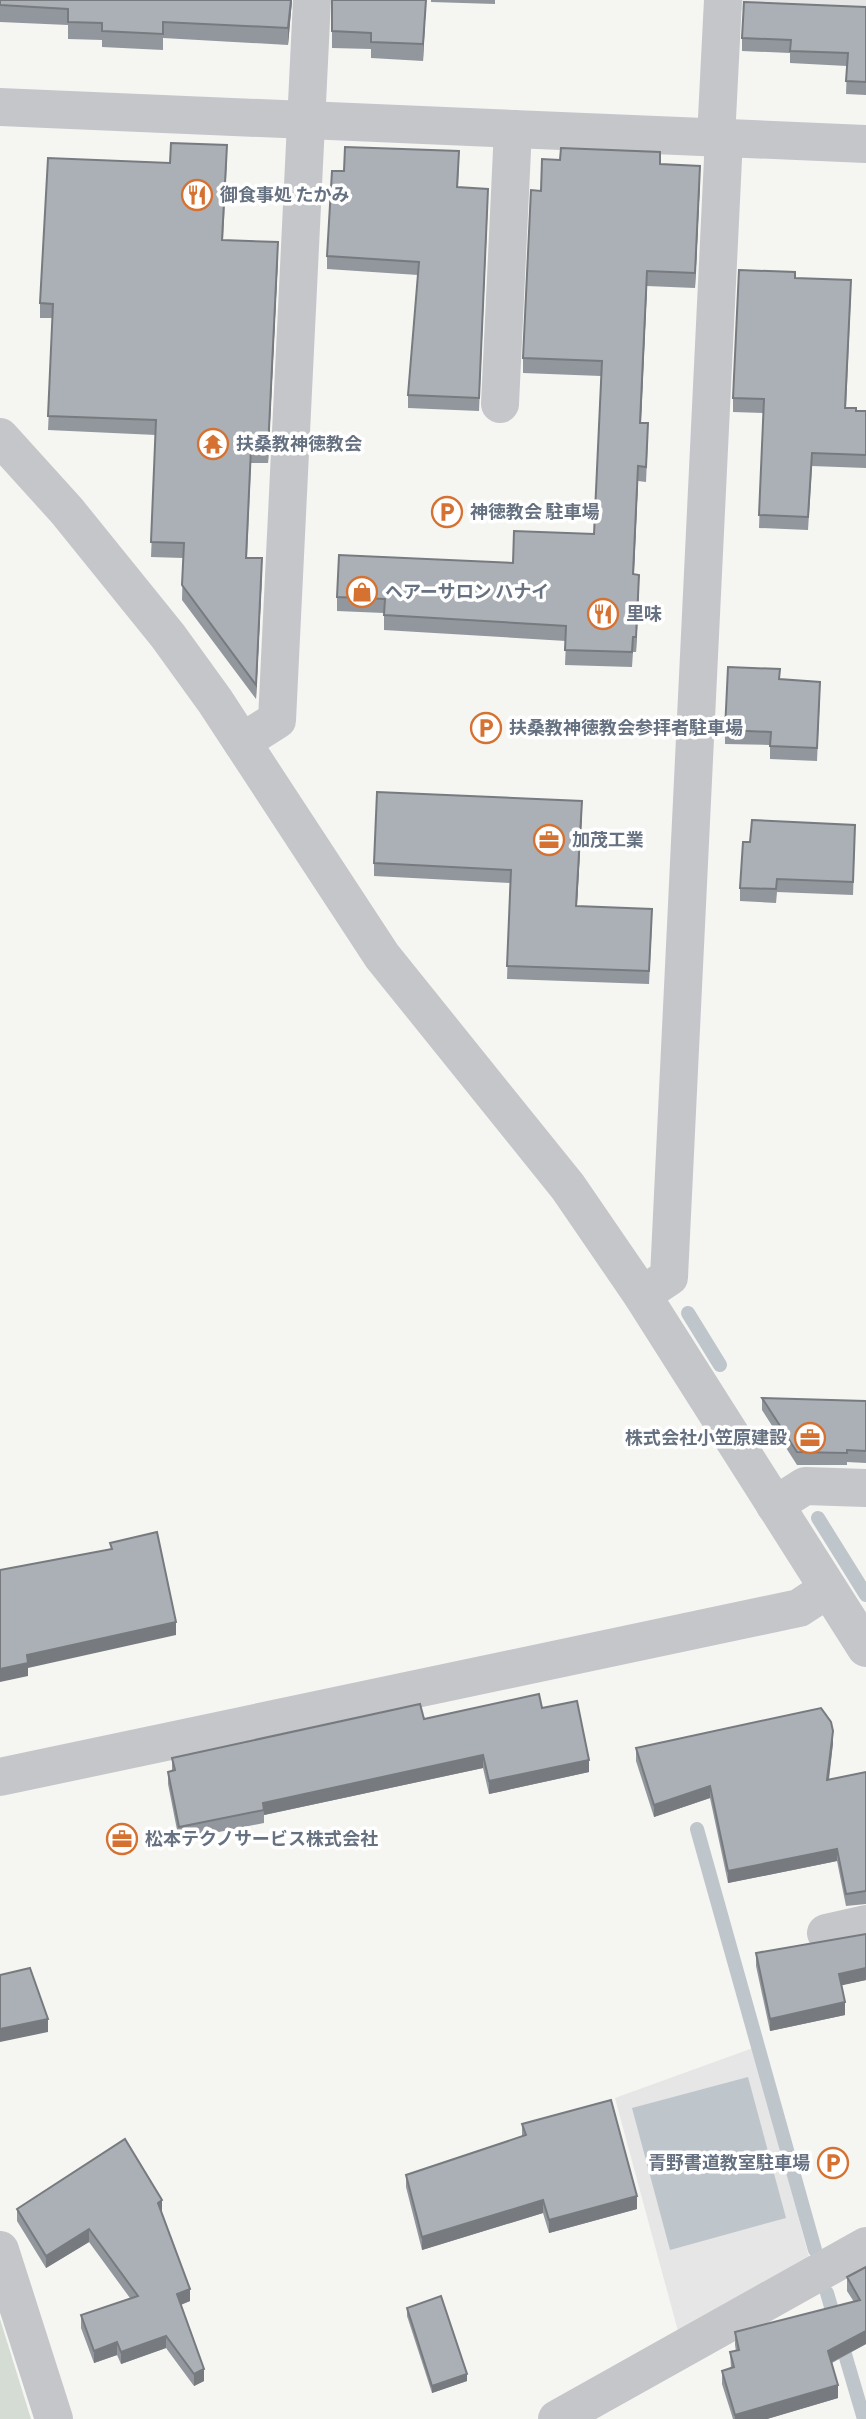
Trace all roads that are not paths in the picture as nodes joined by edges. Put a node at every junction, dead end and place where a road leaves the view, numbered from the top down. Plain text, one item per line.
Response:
1 (312, 0) edge
2 (723, 0) edge
3 (0, 107) edge
4 (306, 120) junction
5 (513, 129) junction
6 (720, 138) junction
7 (866, 144) edge
8 (500, 404) dead end
9 (0, 437) edge
10 (242, 742) junction
11 (642, 1295) junction
12 (866, 1488) edge
13 (775, 1505) junction
14 (828, 1589) junction
15 (866, 1648) edge
16 (0, 1777) edge
17 (866, 1924) edge
18 (826, 1933) dead end
19 (866, 2246) edge
20 (0, 2250) edge
21 (611, 2406) edge
22 (54, 2419) edge
23 (557, 2419) edge

1 - 4 street
2 - 6 street
3 - 4 street
4 - 5 street
4 - 10 street
5 - 6 street
5 - 8 street
6 - 7 street
6 - 11 street
9 - 10 street
10 - 11 street
11 - 13 street
12 - 13 street
13 - 14 street
14 - 15 street
14 - 16 street
17 - 18 street
19 - 21 street
20 - 22 street
21 - 23 street

